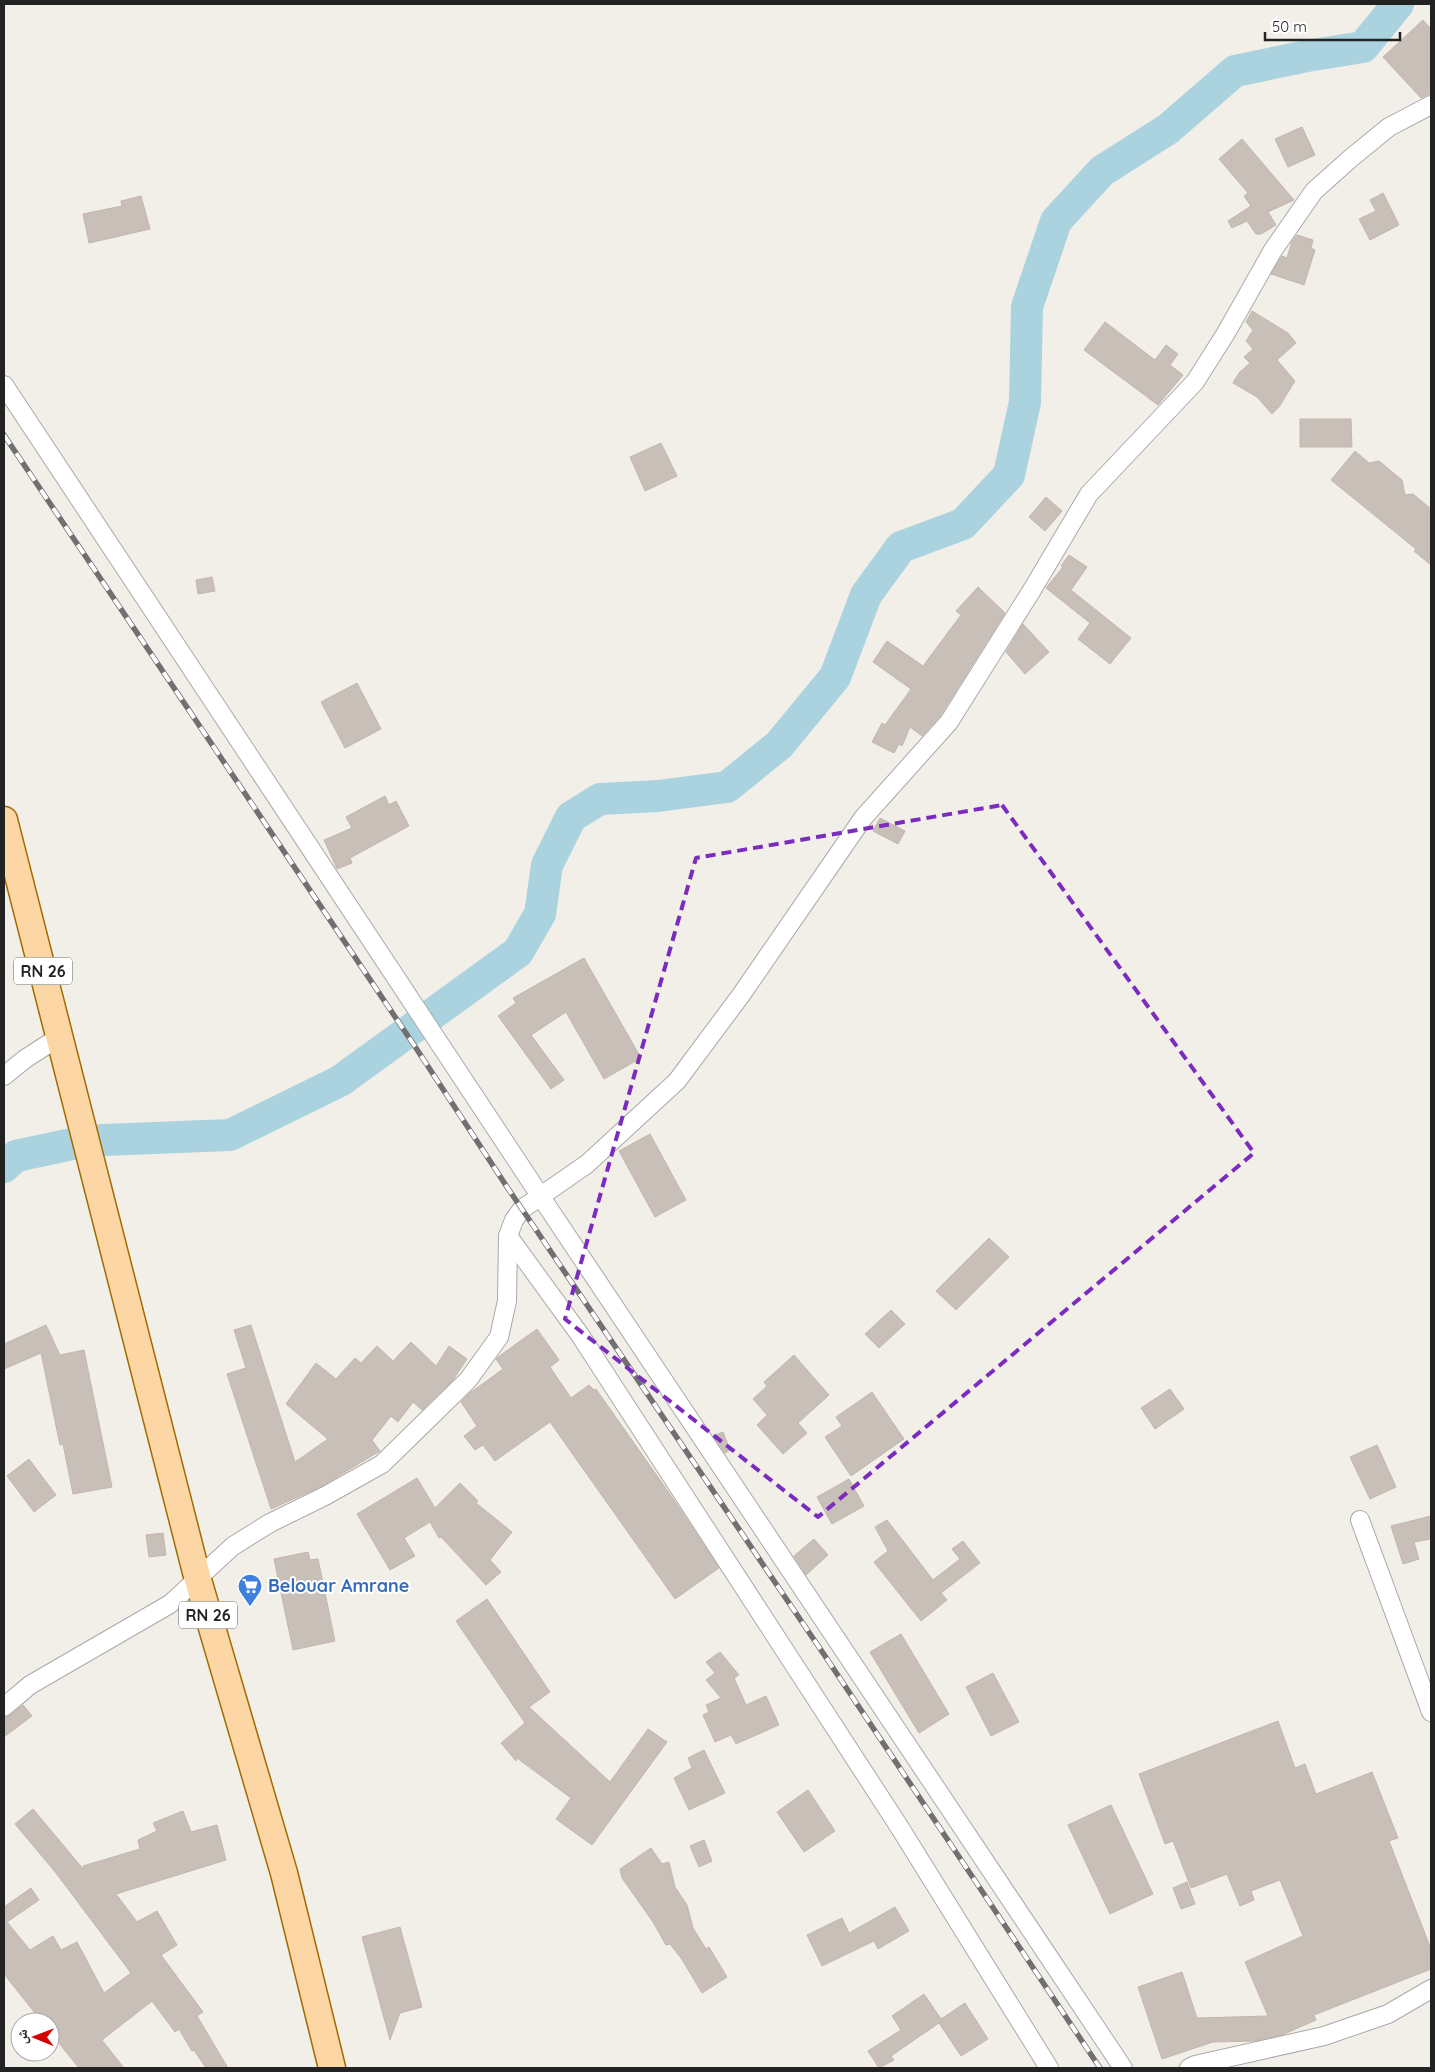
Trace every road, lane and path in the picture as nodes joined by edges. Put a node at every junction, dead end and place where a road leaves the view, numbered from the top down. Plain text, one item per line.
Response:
1 (1431, 105) edge
2 (4, 385) edge
3 (4, 820) edge
4 (59, 1037) junction
5 (4, 1076) edge
6 (541, 1197) junction
7 (508, 1236) junction
8 (1360, 1520) dead end
9 (198, 1580) junction
10 (4, 1707) edge
11 (1431, 1712) edge
12 (1431, 1989) edge
13 (1044, 2066) edge
14 (332, 2068) edge
15 (1123, 2068) edge
16 (1189, 2068) edge

1 - 6 street
2 - 6 street
3 - 4 main road, RN 26
4 - 5 street
4 - 9 main road, RN 26
6 - 7 street
6 - 15 street
7 - 9 street
7 - 13 street
8 - 11 street
9 - 10 street
9 - 14 main road, RN 26
12 - 16 street

